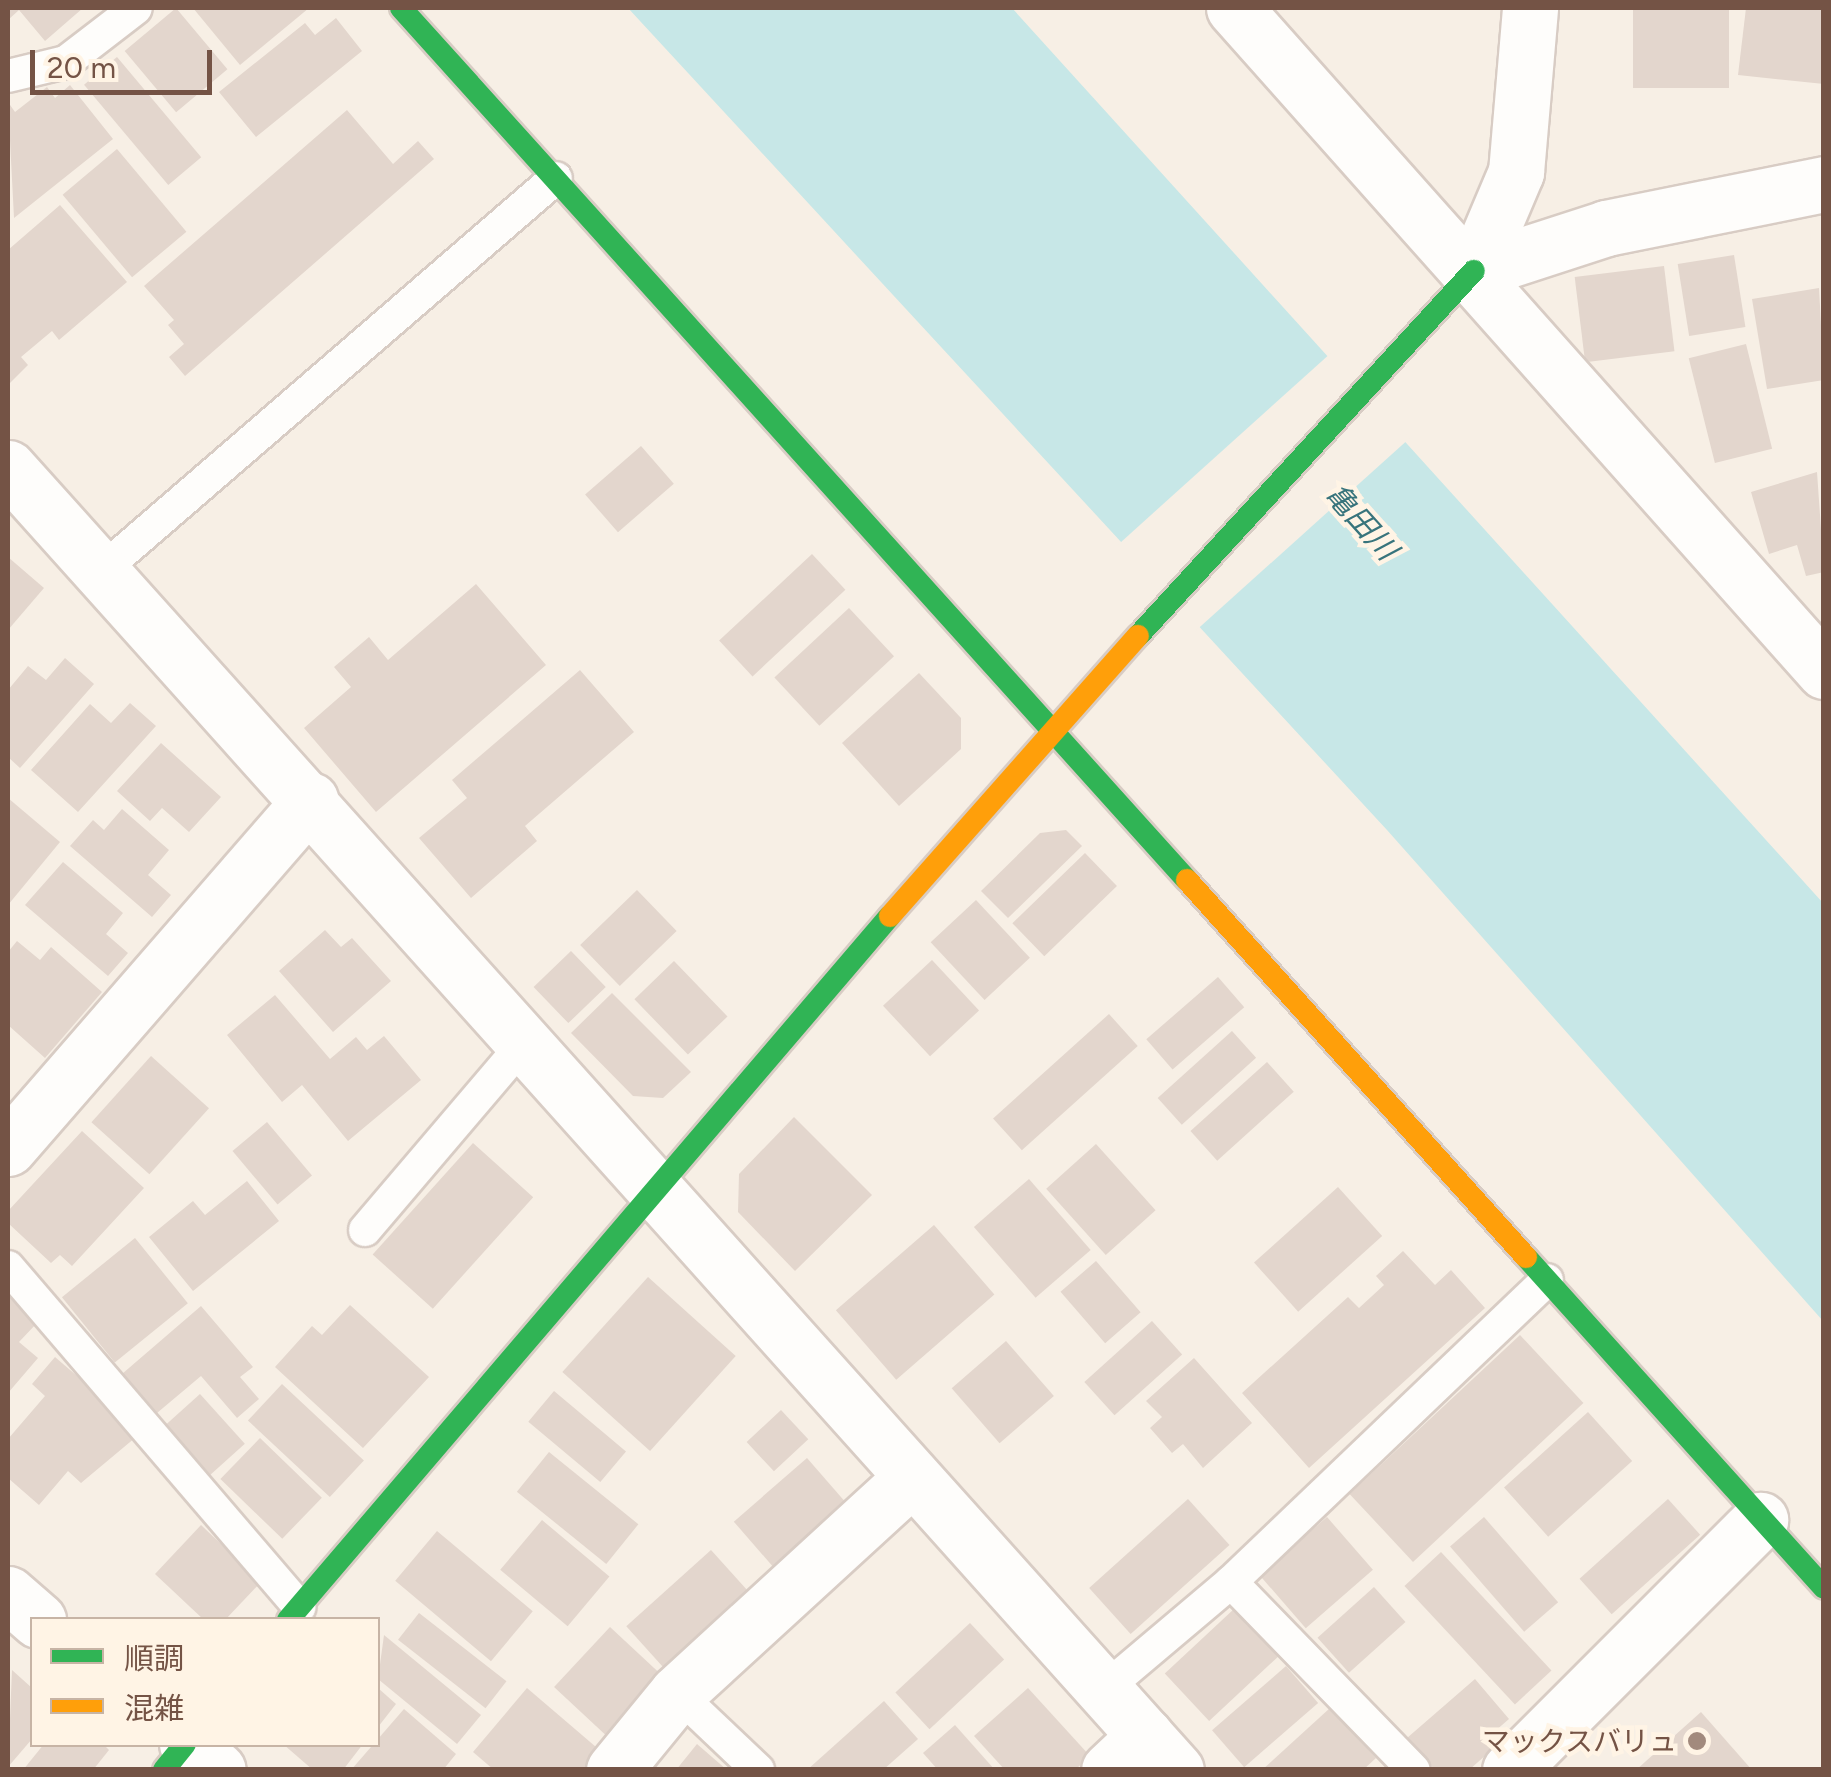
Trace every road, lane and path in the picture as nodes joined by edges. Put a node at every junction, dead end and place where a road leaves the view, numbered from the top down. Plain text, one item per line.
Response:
1 (136, 8) edge
2 (401, 8) edge
3 (1234, 8) edge
4 (1530, 8) edge
5 (8, 76) edge
6 (556, 178) junction
7 (1824, 184) edge
8 (1474, 271) junction
9 (8, 468) edge
10 (101, 571) junction
11 (1824, 671) edge
12 (1054, 725) junction
13 (311, 800) junction
14 (525, 1042) junction
15 (8, 1148) edge
16 (658, 1191) junction
17 (365, 1230) dead end
18 (8, 1267) edge
19 (1547, 1280) junction
20 (912, 1478) junction
21 (1760, 1520) junction
22 (1230, 1582) junction
23 (1824, 1588) edge
24 (8, 1594) edge
25 (293, 1613) edge
26 (35, 1617) edge
27 (1102, 1691) junction
28 (678, 1692) junction
29 (183, 1747) edge
30 (190, 1747) edge
31 (1143, 1758) edge
32 (164, 1770) edge
33 (218, 1770) edge
34 (614, 1770) edge
35 (758, 1770) edge
36 (1414, 1770) edge
37 (1510, 1770) edge

1 - 5 lane
2 - 6 street
3 - 8 street
4 - 8 street
6 - 10 lane
6 - 12 street
7 - 8 street
8 - 11 street
8 - 12 street
9 - 10 street
10 - 13 street
12 - 16 street
12 - 19 street
13 - 14 street
13 - 15 street
14 - 16 street
14 - 17 lane
16 - 20 street
16 - 25 street
18 - 25 lane
19 - 21 street
19 - 22 lane
20 - 27 street
20 - 28 street
21 - 23 street
21 - 37 street
22 - 27 lane
22 - 36 lane
24 - 26 street
27 - 31 street
28 - 34 street
28 - 35 lane
29 - 32 street
30 - 33 street

